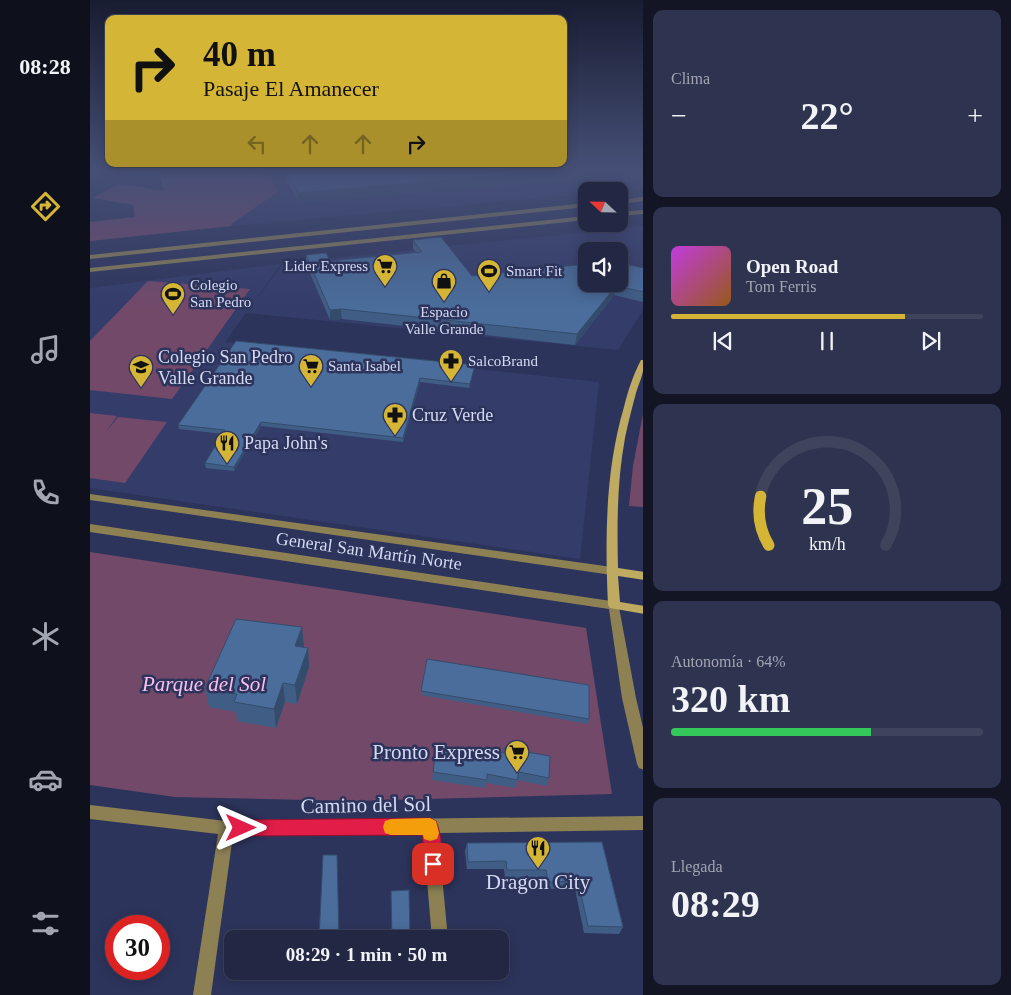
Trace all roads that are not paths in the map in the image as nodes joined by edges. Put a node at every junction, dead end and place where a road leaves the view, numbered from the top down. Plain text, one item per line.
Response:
1 (467, 217) edge
2 (578, 219) edge
3 (90, 257) edge
4 (90, 270) edge
5 (643, 364) edge
6 (90, 497) edge
7 (90, 528) edge
8 (612, 571) junction
9 (643, 576) edge
10 (614, 605) junction
11 (643, 610) edge
12 (643, 760) edge
13 (90, 812) edge
14 (643, 823) edge
15 (430, 826) junction
16 (226, 828) junction
17 (439, 930) edge
18 (202, 995) edge

1 - 3 street
2 - 4 street
5 - 8 main road
6 - 8 street, General San Martín Norte
7 - 10 street, General San Martín Norte
8 - 9 main road, General San Martín Norte
8 - 10 main road
10 - 11 main road, General San Martín Norte
10 - 12 street
13 - 16 street, Camino del Sol
14 - 15 street, Camino del Sol
15 - 16 street, Camino del Sol
15 - 17 street
16 - 18 street

